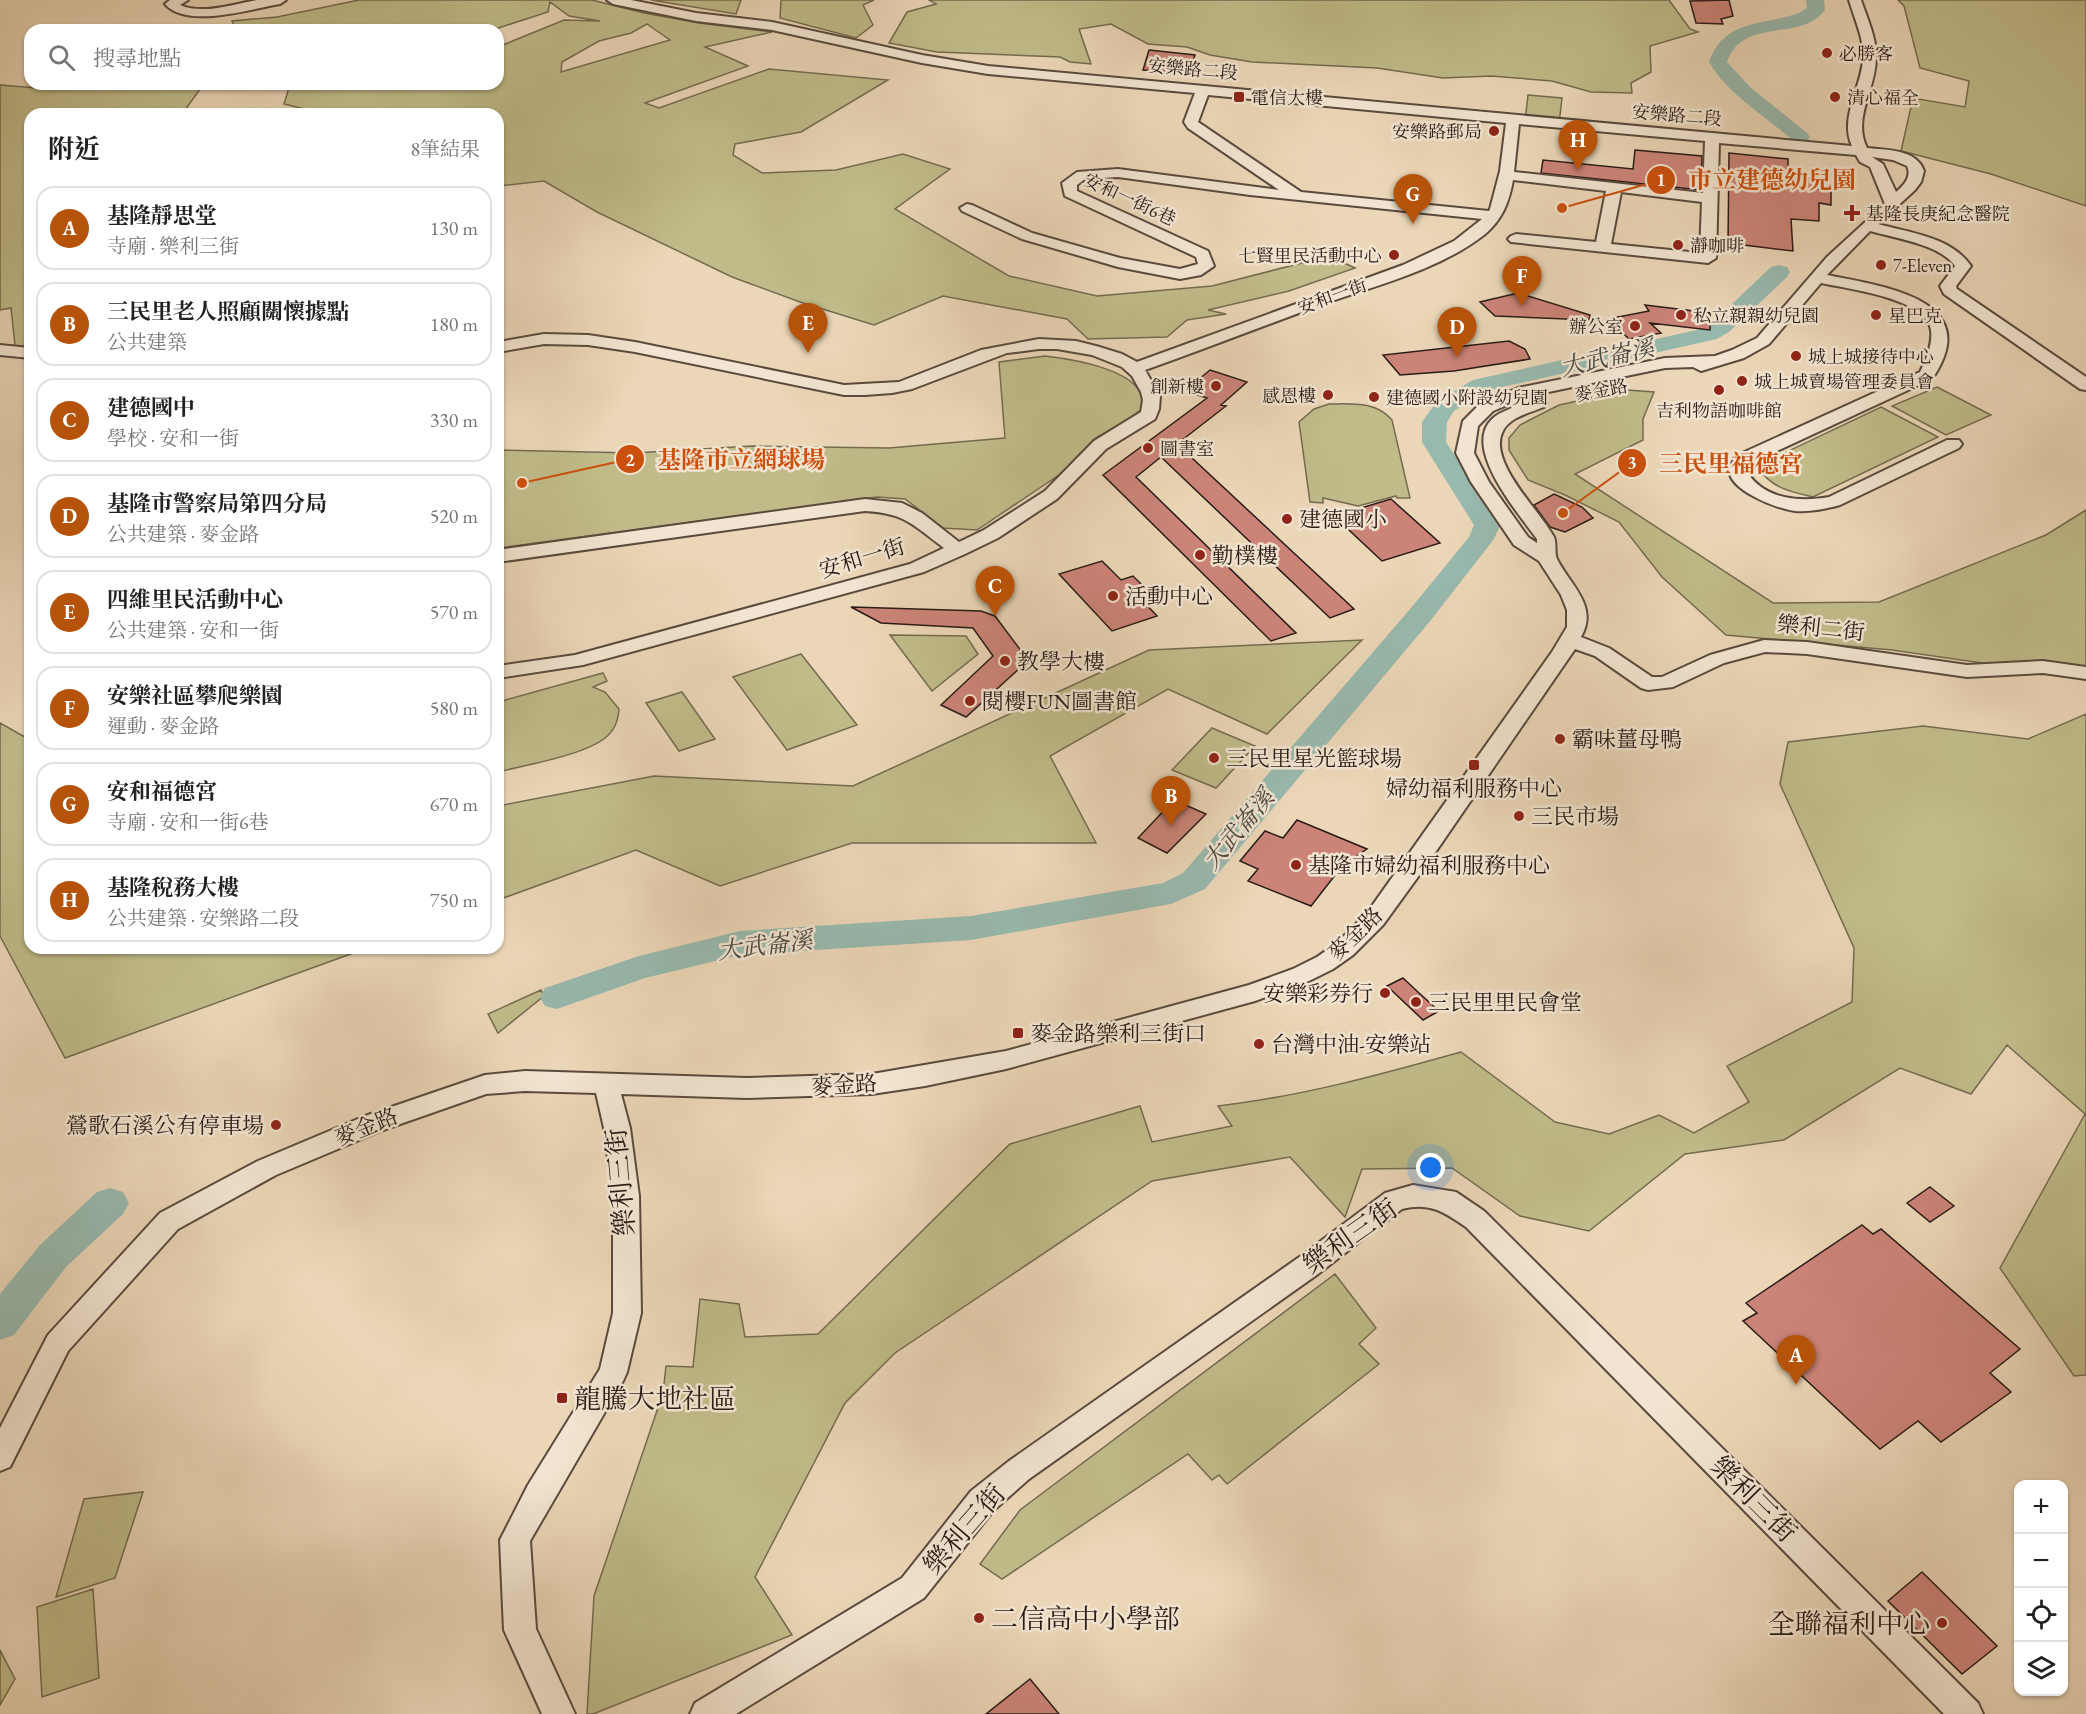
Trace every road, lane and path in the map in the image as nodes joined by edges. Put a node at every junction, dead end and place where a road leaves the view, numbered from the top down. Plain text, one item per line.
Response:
1 (182, 0) edge
2 (280, 0) edge
3 (613, 0) edge
4 (1855, 0) edge
5 (1203, 89) junction
6 (1513, 119) junction
7 (1712, 138) junction
8 (1863, 155) junction
9 (1506, 175) junction
10 (1614, 188) junction
11 (1298, 195) junction
12 (1710, 198) junction
13 (1890, 204) junction
14 (967, 208) dead end
15 (1494, 216) junction
16 (1867, 226) junction
17 (1516, 239) dead end
18 (1603, 248) junction
19 (1818, 278) junction
20 (504, 346) edge
21 (0, 350) edge
22 (24, 352) edge
23 (1715, 361) junction
24 (1136, 368) junction
25 (1592, 376) junction
26 (2086, 385) edge
27 (1606, 389) junction
28 (1953, 444) dead end
29 (958, 550) junction
30 (504, 555) edge
31 (1546, 557) junction
32 (1570, 640) junction
33 (504, 671) edge
34 (2086, 673) edge
35 (606, 1083) junction
36 (0, 1458) edge
37 (559, 1714) edge
38 (706, 1714) edge
39 (1967, 1714) edge

1 - 2 street
3 - 5 street, 安樂路二段
4 - 8 street
5 - 6 street, 安樂路二段
5 - 11 street
6 - 7 street, 安樂路二段
6 - 9 street
7 - 8 street, 安樂路二段
7 - 12 street
8 - 13 street
8 - 13 street, 麥金路
9 - 10 street
9 - 15 street
10 - 12 street
10 - 18 street
11 - 14 street, 安和一街6巷
11 - 15 street, 安和一街6巷
12 - 18 street
13 - 16 street, 麥金路
15 - 24 street, 安和一街
16 - 19 street, 麥金路
16 - 26 street
17 - 18 street
19 - 23 street, 麥金路
19 - 28 street
20 - 24 street
21 - 22 street
23 - 25 street, 麥金路
23 - 27 street, 麥金路
24 - 29 street, 安和一街
25 - 27 street
25 - 31 street, 麥金路
27 - 31 street, 麥金路
29 - 30 street
29 - 33 street, 安和一街
31 - 32 street, 麥金路
32 - 34 street, 樂利二街
32 - 35 street, 麥金路
35 - 36 street, 麥金路
35 - 37 street, 樂利三街
38 - 39 street, 樂利三街

